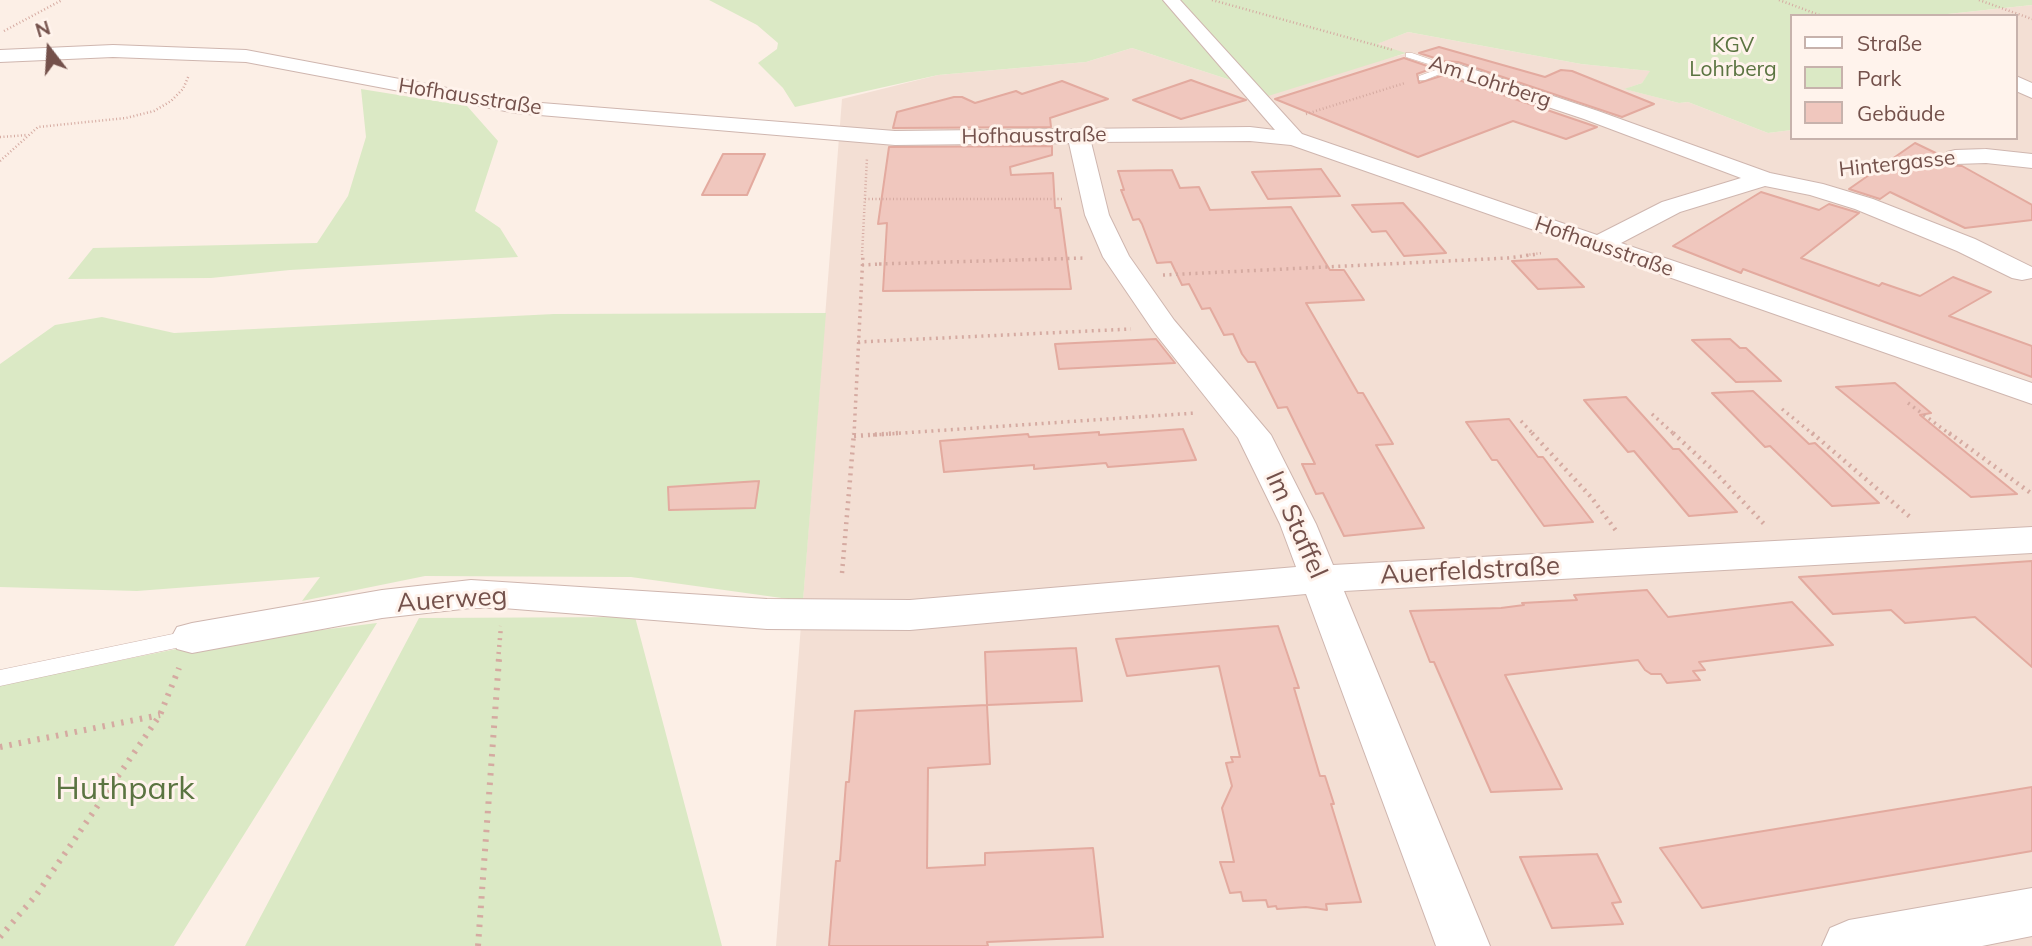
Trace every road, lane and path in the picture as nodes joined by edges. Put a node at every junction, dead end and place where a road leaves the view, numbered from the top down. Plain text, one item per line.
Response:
1 (62, 0) edge
2 (1171, 0) edge
3 (1212, 0) edge
4 (1779, 0) edge
5 (1979, 0) edge
6 (1817, 14) edge
7 (2032, 19) edge
8 (0, 33) edge
9 (214, 54) junction
10 (1409, 55) joint
11 (0, 56) edge
12 (1450, 68) junction
13 (1422, 78) joint
14 (1287, 131) junction
15 (29, 135) junction
16 (1078, 135) junction
17 (0, 137) edge
18 (867, 148) dead end
19 (1955, 157) joint
20 (0, 161) edge
21 (2032, 161) edge
22 (1841, 171) dead end
23 (1764, 179) junction
24 (865, 199) junction
25 (1093, 200) junction
26 (1598, 245) junction
27 (1547, 252) dead end
28 (1116, 257) junction
29 (906, 263) junction
30 (879, 264) dead end
31 (862, 265) junction
32 (1200, 273) dead end
33 (2029, 274) edge
34 (1164, 326) junction
35 (858, 342) junction
36 (2032, 394) edge
37 (1908, 403) dead end
38 (1782, 409) dead end
39 (1235, 410) junction
40 (1651, 414) dead end
41 (1521, 421) dead end
42 (854, 436) junction
43 (2032, 494) edge
44 (1896, 503) dead end
45 (1753, 511) dead end
46 (1614, 528) dead end
47 (2032, 540) edge
48 (842, 573) dead end
49 (1321, 579) junction
50 (503, 594) junction
51 (909, 615) joint
52 (192, 638) junction
53 (0, 678) edge
54 (160, 715) junction
55 (0, 747) edge
56 (2032, 912) edge
57 (0, 937) edge
58 (478, 946) edge
59 (1462, 946) edge
60 (1849, 946) edge

1 - 8 path
2 - 14 street
3 - 10 path, Am Lohrberg
4 - 6 path
5 - 7 path
9 - 11 street, Hofhausstraße
9 - 15 path
9 - 16 street, Hofhausstraße
10 - 12 lane, Am Lohrberg
12 - 13 lane
12 - 23 street, Am Lohrberg
13 - 14 path
14 - 16 street, Hofhausstraße
14 - 26 street, Hofhausstraße
15 - 17 path
15 - 20 path
16 - 25 street, Im Staffel
18 - 24 path
19 - 21 street, Hintergasse
19 - 22 path, Hintergasse
23 - 26 street, Am Lohrberg
23 - 33 street, Am Lohrberg
24 - 25 path
24 - 31 path
25 - 28 street, Im Staffel
26 - 36 street, Hofhausstraße
27 - 32 path
28 - 29 path
28 - 34 street, Im Staffel
29 - 30 path
29 - 31 path
31 - 35 path
34 - 35 path
34 - 39 street, Im Staffel
35 - 42 path
37 - 43 path
38 - 44 path
39 - 42 path
39 - 49 street, Im Staffel
40 - 45 path
41 - 46 path
42 - 48 path
47 - 49 street, Auerfeldstraße
49 - 51 street, Auerfeldstraße
49 - 59 street, Im Staffel
50 - 51 street, Auerweg
50 - 52 street, Auerweg
50 - 58 path
52 - 53 lane, Auerweg
52 - 54 path
54 - 55 path
54 - 57 path
56 - 60 street

